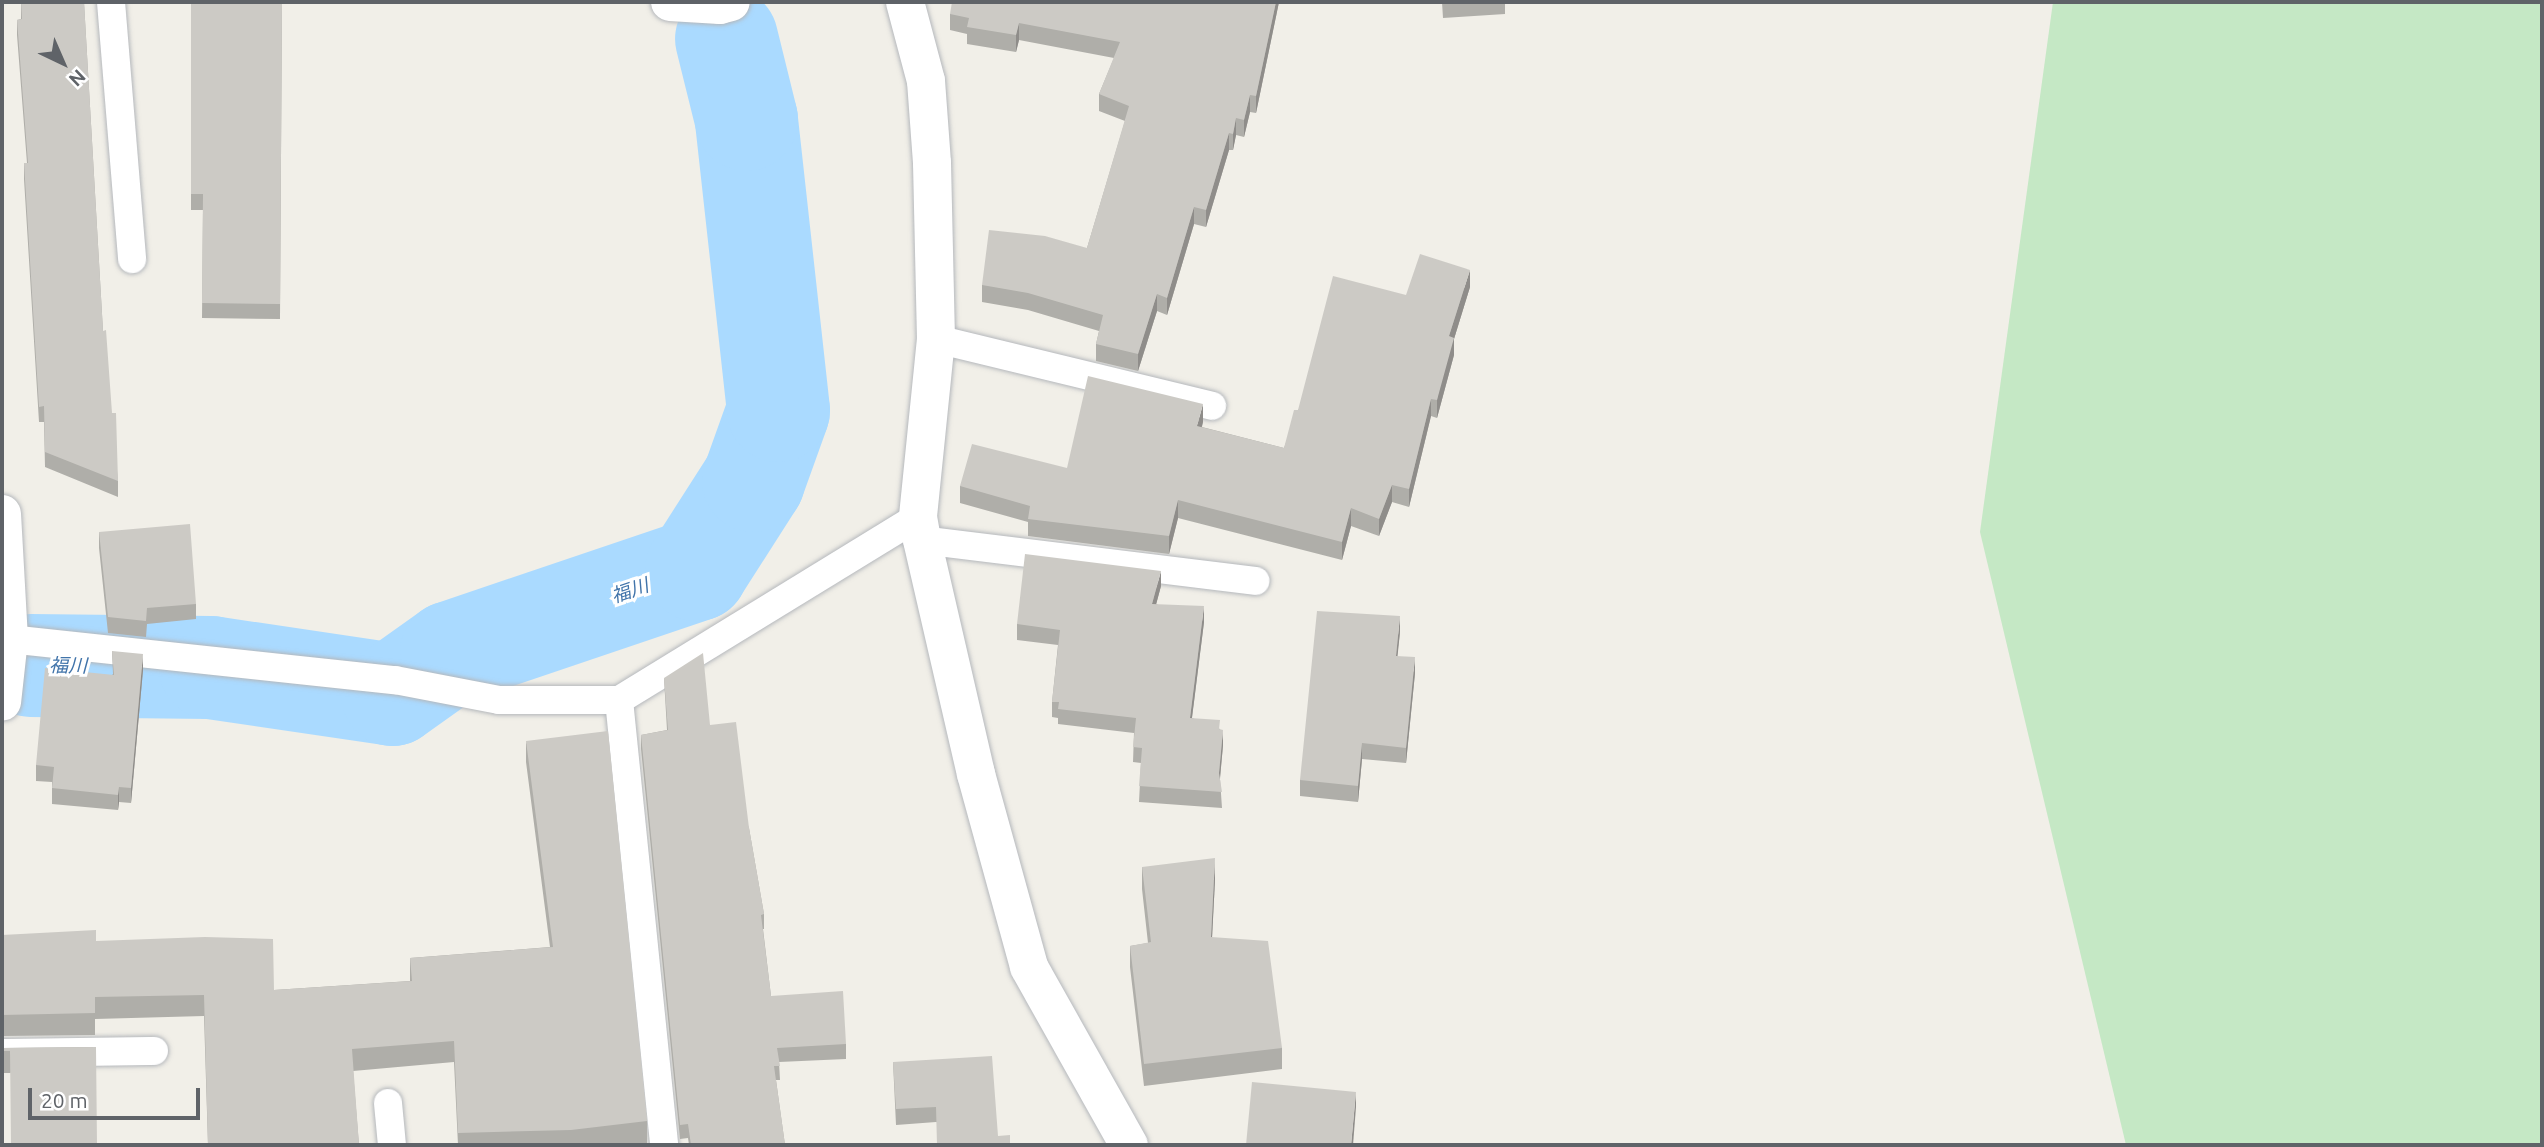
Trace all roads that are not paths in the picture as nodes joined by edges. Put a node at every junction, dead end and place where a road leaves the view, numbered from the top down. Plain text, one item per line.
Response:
1 (111, 2) edge
2 (670, 2) edge
3 (731, 2) edge
4 (905, 2) edge
5 (131, 259) dead end
6 (936, 339) junction
7 (1212, 406) dead end
8 (2, 514) edge
9 (920, 528) junction
10 (1255, 581) dead end
11 (6, 638) edge
12 (619, 700) junction
13 (2, 702) edge
14 (155, 1051) dead end
15 (2, 1053) edge
16 (388, 1102) dead end
17 (392, 1145) edge
18 (664, 1145) edge
19 (1129, 1145) edge

1 - 5 lane
2 - 3 street
4 - 6 street
6 - 7 lane
6 - 9 street
8 - 11 street
9 - 10 lane
9 - 12 lane
9 - 19 street
11 - 12 lane
11 - 13 street
12 - 18 lane
14 - 15 lane
16 - 17 lane

